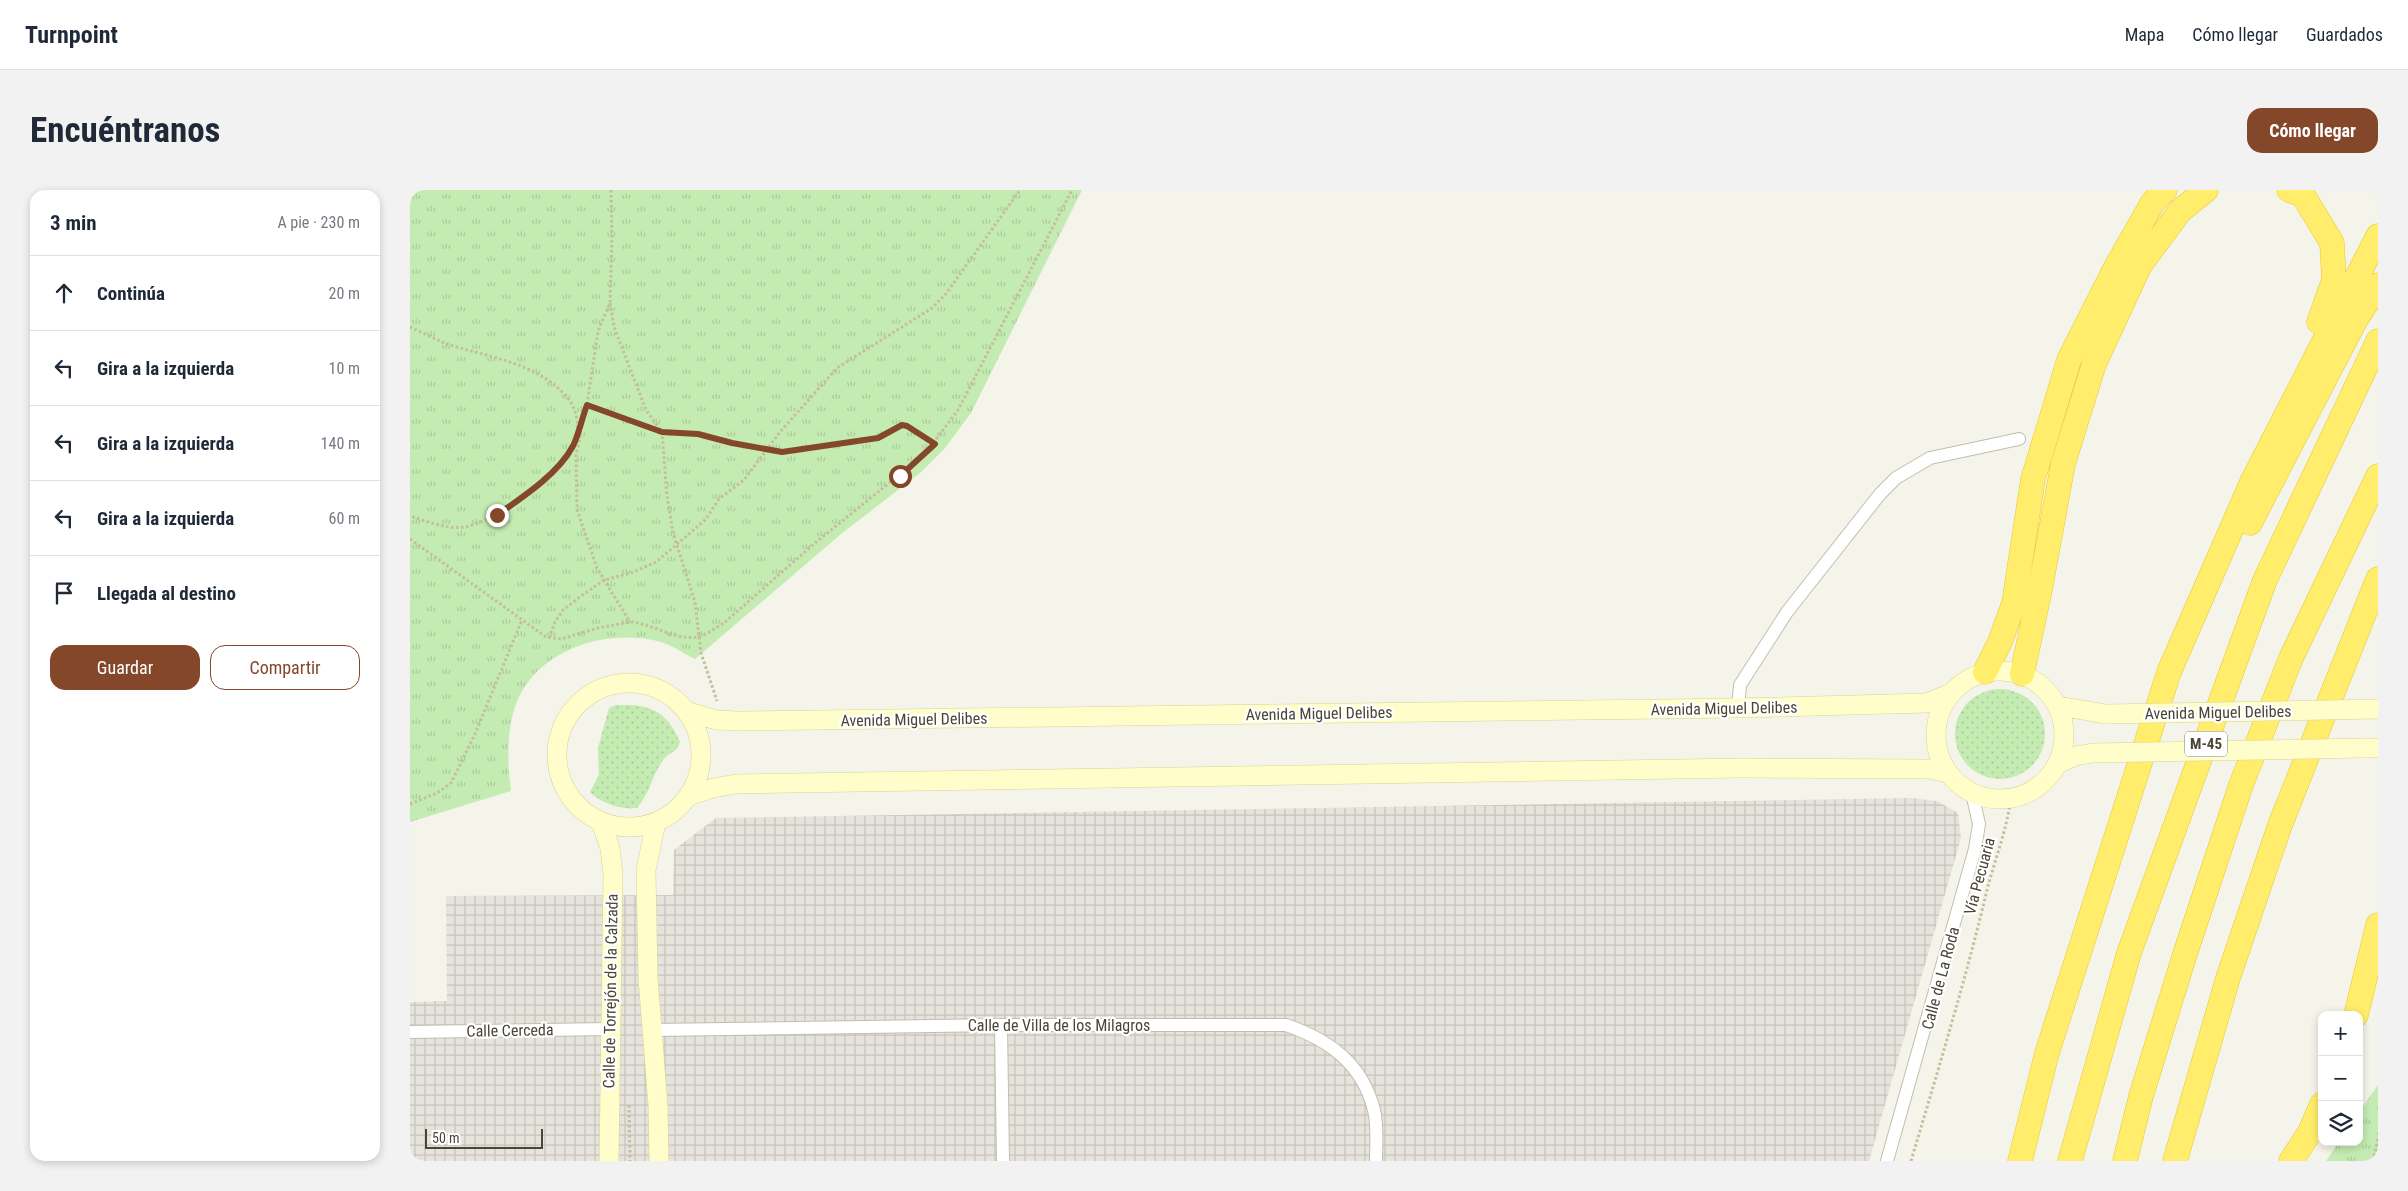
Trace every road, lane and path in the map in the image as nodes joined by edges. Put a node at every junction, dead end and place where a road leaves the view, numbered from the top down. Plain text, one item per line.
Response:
1 (611, 190) edge
2 (1020, 190) edge
3 (1072, 190) edge
4 (2164, 190) edge
5 (2206, 190) edge
6 (2289, 190) edge
7 (2378, 236) edge
8 (2378, 285) edge
9 (610, 303) junction
10 (410, 327) edge
11 (2378, 341) edge
12 (587, 405) junction
13 (578, 431) junction
14 (662, 432) junction
15 (2019, 439) dead end
16 (935, 444) junction
17 (769, 450) junction
18 (2378, 476) edge
19 (2252, 482) junction
20 (410, 516) edge
21 (410, 539) edge
22 (677, 545) junction
23 (2378, 579) edge
24 (604, 580) junction
25 (522, 620) junction
26 (630, 622) junction
27 (698, 637) junction
28 (550, 638) junction
29 (1985, 672) junction
30 (2022, 674) junction
31 (1951, 693) junction
32 (717, 701) dead end
33 (2058, 706) junction
34 (1738, 708) junction
35 (2378, 709) edge
36 (686, 711) junction
37 (2370, 748) edge
38 (2057, 764) junction
39 (1948, 773) junction
40 (1972, 793) junction
41 (688, 796) junction
42 (2011, 798) junction
43 (410, 804) edge
44 (2122, 816) junction
45 (601, 822) junction
46 (656, 822) junction
47 (2378, 925) edge
48 (2357, 1011) edge
49 (1001, 1025) junction
50 (609, 1029) junction
51 (653, 1030) junction
52 (410, 1032) edge
53 (629, 1105) dead end
54 (2318, 1113) edge
55 (2378, 1139) edge
56 (608, 1161) edge
57 (630, 1161) edge
58 (659, 1161) edge
59 (1003, 1161) edge
60 (1376, 1161) edge
61 (1887, 1161) edge
62 (1911, 1161) edge
63 (2020, 1161) edge
64 (2070, 1161) edge
65 (2125, 1161) edge
66 (2175, 1161) edge
67 (2291, 1161) edge
68 (2373, 1161) edge

1 - 9 path
2 - 17 path
3 - 16 path
4 - 29 highway
5 - 30 highway
6 - 19 highway
7 - 19 highway
8 - 44 highway
9 - 12 path
9 - 14 path
10 - 13 path
11 - 64 highway, M-45
12 - 13 path
12 - 14 path
13 - 20 path
13 - 24 path
14 - 17 path
14 - 22 path
15 - 34 street
16 - 17 path
16 - 27 path
17 - 22 path
18 - 65 highway, M-45
19 - 44 highway
21 - 25 path
22 - 24 path
22 - 27 path
23 - 66 highway
24 - 26 path
24 - 28 path
25 - 28 path
25 - 43 path
26 - 27 path
26 - 28 path
27 - 32 path
29 - 30 main road
29 - 31 main road
30 - 33 main road
31 - 34 main road, Avenida Miguel Delibes
31 - 39 main road
33 - 35 main road, Avenida Miguel Delibes, bridge
33 - 38 main road
34 - 36 main road, Avenida Miguel Delibes
36 - 41 main road
36 - 45 main road
37 - 38 main road, bridge
38 - 42 main road
39 - 40 main road
39 - 41 main road
40 - 42 main road
40 - 61 street, Calle de La Roda
41 - 46 main road
42 - 62 path, Vía Pecuaria
44 - 63 highway
45 - 46 main road
45 - 50 main road, Calle de Torrejón de la Calzada
46 - 51 main road
47 - 48 highway
49 - 51 street, Calle de Villa de los Milagros
49 - 59 street
49 - 60 street, Calle de Villa de los Milagros
50 - 52 street, Calle Cerceda
50 - 56 main road, Calle de Torrejón de la Calzada
51 - 58 main road
53 - 57 path
54 - 67 highway
55 - 68 path

